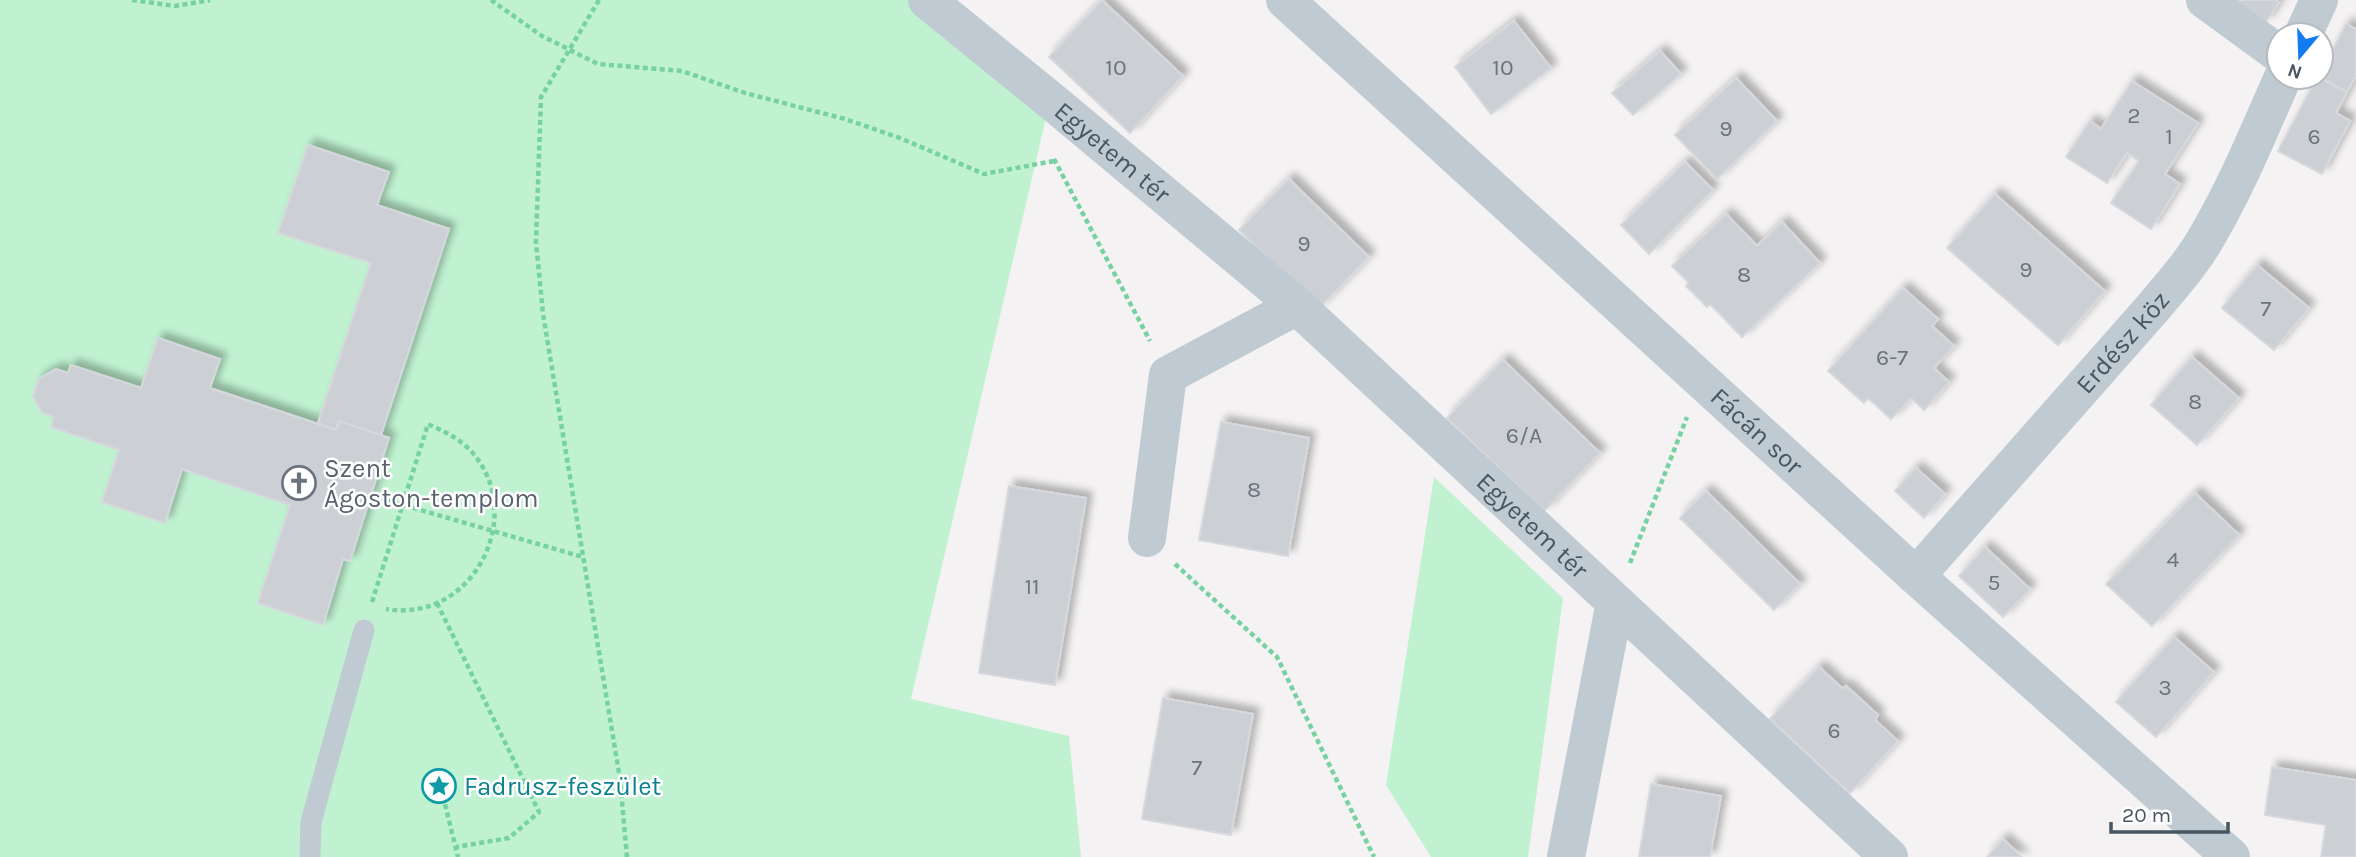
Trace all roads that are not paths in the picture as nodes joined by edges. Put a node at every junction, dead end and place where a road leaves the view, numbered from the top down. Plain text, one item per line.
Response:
1 (927, 0) edge
2 (1285, 0) edge
3 (2205, 0) edge
4 (2319, 0) edge
5 (2309, 21) edge
6 (2265, 44) edge
7 (2277, 91) edge
8 (1297, 306) junction
9 (1147, 538) road end
10 (1916, 576) junction
11 (1615, 603) junction
12 (364, 630) road end
13 (310, 857) edge
14 (1566, 857) edge
15 (1889, 857) edge
16 (2231, 857) edge

1 - 8 street, Egyetem tér
2 - 10 street, Fácán sor
3 - 6 street
4 - 5 street
7 - 10 street, Erdész köz
8 - 9 street
8 - 11 street, Egyetem tér
10 - 16 street, Fácán sor
11 - 14 street
11 - 15 street, Egyetem tér
12 - 13 lane

